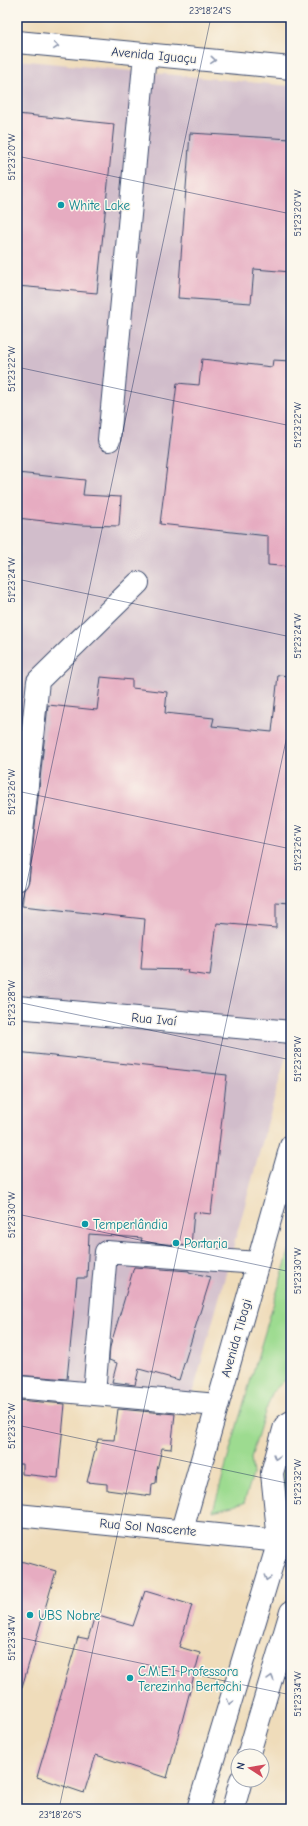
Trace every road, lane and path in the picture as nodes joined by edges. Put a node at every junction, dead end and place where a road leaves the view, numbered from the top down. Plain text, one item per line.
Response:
1 (17, 42) edge
2 (144, 54) junction
3 (291, 68) edge
4 (109, 440) dead end
5 (138, 583) dead end
6 (17, 880) edge
7 (17, 1007) edge
8 (291, 1032) edge
9 (291, 1146) edge
10 (258, 1263) junction
11 (17, 1387) edge
12 (94, 1394) junction
13 (217, 1405) junction
14 (291, 1422) edge
15 (17, 1515) edge
16 (182, 1530) junction
17 (285, 1541) edge
18 (291, 1612) edge
19 (250, 1748) edge
20 (239, 1788) edge
21 (198, 1809) edge
22 (233, 1809) edge

1 -> 2 street, Avenida Iguaçu
2 -> 3 street, Avenida Iguaçu
2 - 4 street
5 - 6 street
7 - 8 street, Rua Ivaí
9 - 10 street, Avenida Tibagi
10 - 12 street
10 - 13 street, Avenida Tibagi
11 - 12 street
12 - 13 street
13 - 16 street, Avenida Tibagi
14 -> 17 street
15 - 16 street, Rua Sol Nascente
16 - 17 street, Rua Sol Nascente
17 -> 21 street
19 -> 18 street
20 - 22 street

